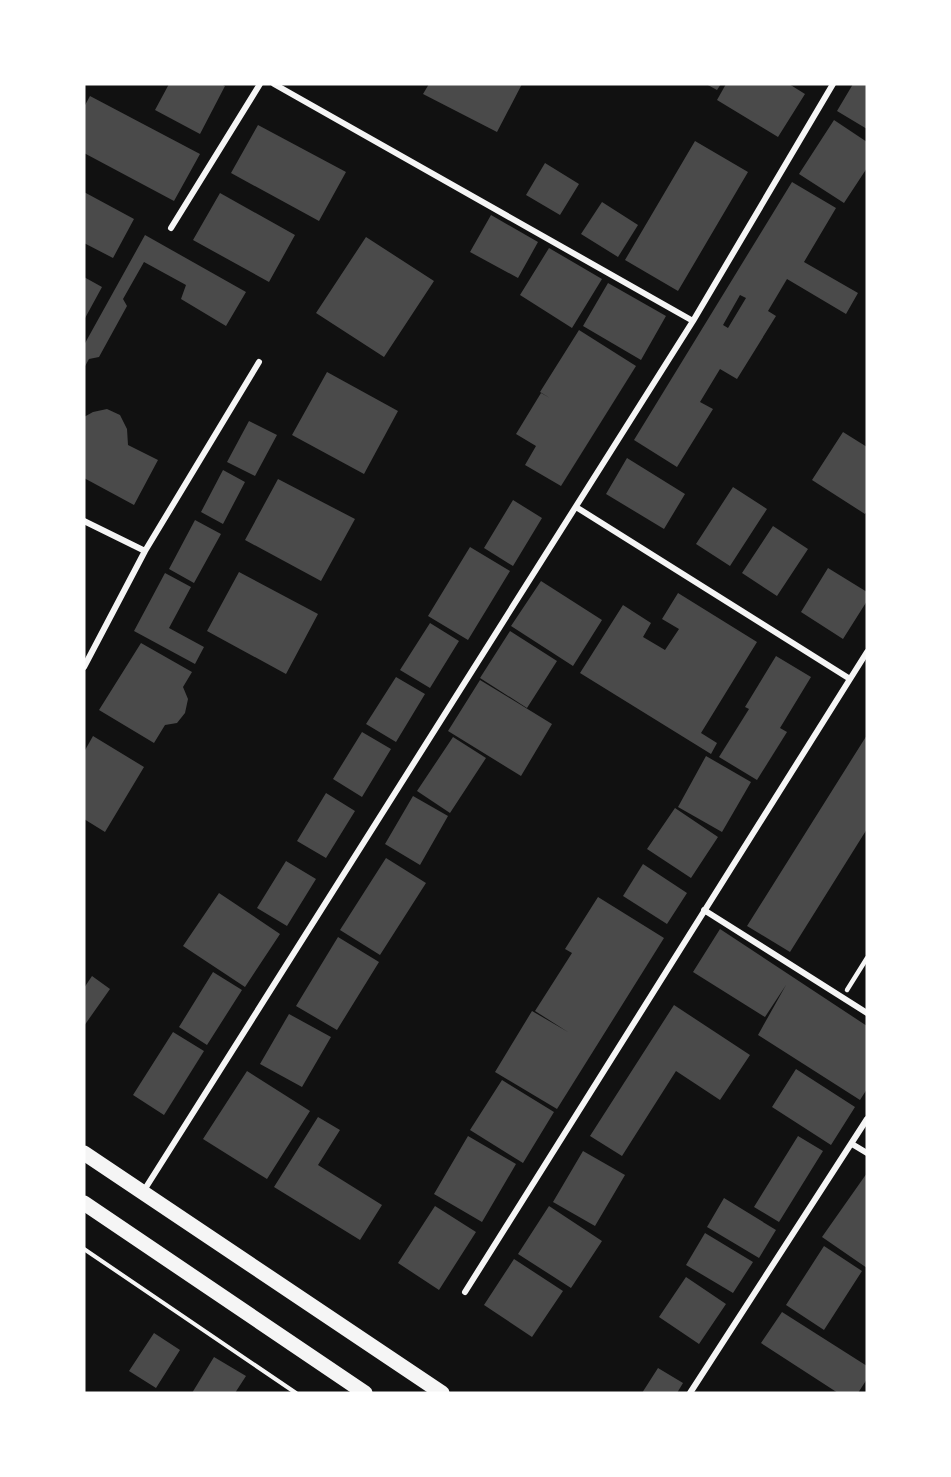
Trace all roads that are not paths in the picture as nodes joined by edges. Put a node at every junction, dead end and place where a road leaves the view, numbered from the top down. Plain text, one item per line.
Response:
1 (260, 84) edge
2 (274, 84) edge
3 (823, 84) edge
4 (832, 86) edge
5 (171, 228) dead end
6 (693, 321) junction
7 (259, 362) dead end
8 (576, 507) junction
9 (84, 521) edge
10 (145, 551) junction
11 (867, 652) edge
12 (84, 667) edge
13 (850, 679) junction
14 (704, 910) junction
15 (867, 958) edge
16 (847, 990) dead end
17 (867, 1013) edge
18 (867, 1119) edge
19 (852, 1144) junction
20 (84, 1153) edge
21 (867, 1154) edge
22 (143, 1193) junction
23 (84, 1203) edge
24 (465, 1292) dead end
25 (365, 1393) edge
26 (442, 1393) edge
27 (690, 1393) edge

1 - 5 street
2 - 6 street
3 - 4 street
4 - 6 street
6 - 8 street
7 - 10 street
8 - 13 street
8 - 22 street
9 - 10 street
10 - 12 street
11 - 13 street
13 - 14 street
14 - 17 street
14 - 24 street
15 - 16 lane
18 - 19 street
19 - 21 street
19 - 27 street
20 - 22 main road
22 - 26 main road
23 - 25 main road

